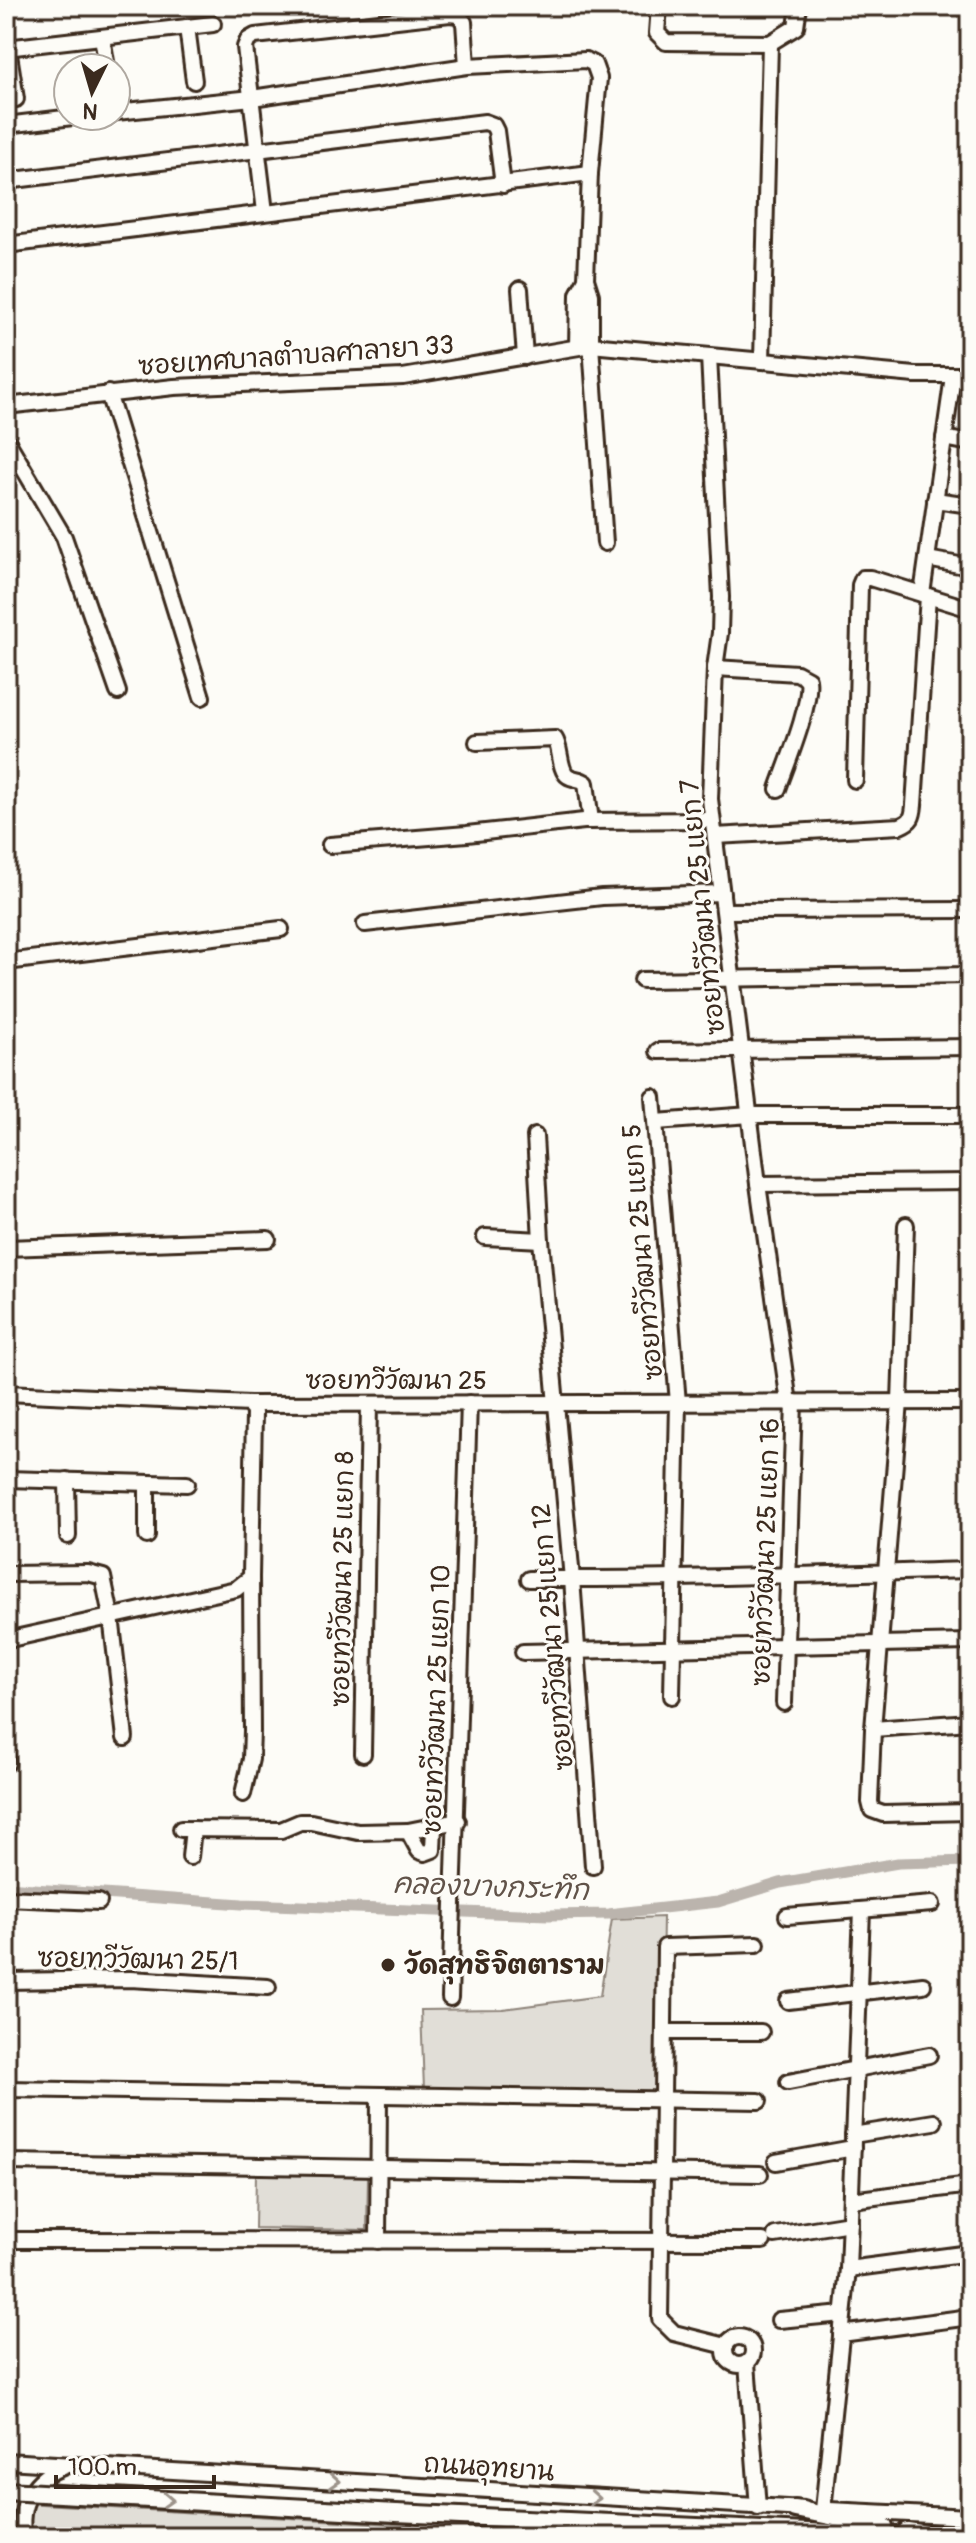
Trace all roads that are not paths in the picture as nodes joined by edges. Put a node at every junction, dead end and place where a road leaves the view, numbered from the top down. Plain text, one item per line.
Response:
1 (659, 6) edge
2 (799, 6) edge
3 (213, 24) dead end
4 (187, 27) junction
5 (102, 37) junction
6 (770, 43) junction
7 (7, 48) edge
8 (104, 52) edge
9 (467, 66) junction
10 (194, 81) dead end
11 (252, 98) junction
12 (16, 99) dead end
13 (132, 110) edge
14 (52, 119) edge
15 (6, 125) edge
16 (256, 151) junction
17 (590, 173) junction
18 (6, 181) edge
19 (503, 185) junction
20 (265, 212) junction
21 (6, 245) edge
22 (520, 289) dead end
23 (584, 346) junction
24 (709, 356) junction
25 (525, 357) junction
26 (762, 361) junction
27 (970, 375) edge
28 (953, 376) junction
29 (108, 393) junction
30 (6, 406) edge
31 (944, 438) junction
32 (6, 439) edge
33 (970, 443) edge
34 (935, 500) junction
35 (970, 505) edge
36 (605, 543) dead end
37 (927, 559) junction
38 (970, 567) edge
39 (925, 595) junction
40 (970, 609) edge
41 (715, 668) junction
42 (118, 692) dead end
43 (202, 697) dead end
44 (477, 742) dead end
45 (855, 780) dead end
46 (778, 789) dead end
47 (712, 820) junction
48 (591, 821) junction
49 (715, 836) junction
50 (330, 845) dead end
51 (722, 893) junction
52 (970, 910) edge
53 (725, 911) junction
54 (365, 924) dead end
55 (281, 929) dead end
56 (6, 962) edge
57 (970, 975) edge
58 (642, 980) dead end
59 (733, 980) junction
60 (970, 1047) edge
61 (742, 1049) junction
62 (658, 1051) dead end
63 (653, 1097) dead end
64 (750, 1115) junction
65 (970, 1115) edge
66 (656, 1122) junction
67 (535, 1136) dead end
68 (970, 1182) edge
69 (758, 1184) junction
70 (906, 1225) dead end
71 (485, 1237) dead end
72 (268, 1239) dead end
73 (541, 1240) junction
74 (6, 1248) edge
75 (6, 1393) edge
76 (792, 1402) junction
77 (900, 1402) junction
78 (970, 1402) edge
79 (469, 1403) junction
80 (678, 1403) junction
81 (250, 1404) junction
82 (557, 1404) junction
83 (369, 1405) junction
84 (6, 1479) edge
85 (67, 1480) junction
86 (147, 1483) junction
87 (187, 1484) dead end
88 (68, 1536) dead end
89 (147, 1536) dead end
90 (970, 1570) edge
91 (885, 1572) junction
92 (6, 1574) edge
93 (788, 1574) junction
94 (251, 1577) junction
95 (529, 1579) dead end
96 (572, 1579) junction
97 (675, 1579) junction
98 (111, 1616) junction
99 (6, 1640) edge
100 (970, 1642) edge
101 (879, 1644) junction
102 (785, 1646) junction
103 (673, 1649) junction
104 (577, 1651) junction
105 (523, 1652) dead end
106 (672, 1696) dead end
107 (784, 1703) dead end
108 (970, 1722) edge
109 (873, 1729) junction
110 (125, 1738) dead end
111 (6, 1754) edge
112 (363, 1754) dead end
113 (7, 1763) edge
114 (243, 1794) dead end
115 (970, 1812) edge
116 (458, 1821) junction
117 (434, 1826) junction
118 (408, 1831) junction
119 (190, 1857) dead end
120 (593, 1866) dead end
121 (6, 1898) edge
122 (99, 1902) dead end
123 (932, 1904) dead end
124 (862, 1910) junction
125 (787, 1916) dead end
126 (757, 1944) dead end
127 (6, 1981) edge
128 (923, 1985) dead end
129 (268, 1987) dead end
130 (859, 1993) junction
131 (450, 1998) dead end
132 (788, 2001) dead end
133 (665, 2032) junction
134 (761, 2032) dead end
135 (929, 2055) dead end
136 (856, 2069) junction
137 (788, 2082) dead end
138 (6, 2089) edge
139 (379, 2095) junction
140 (664, 2100) junction
141 (759, 2101) dead end
142 (934, 2122) dead end
143 (853, 2141) junction
144 (6, 2162) edge
145 (776, 2162) dead end
146 (378, 2168) junction
147 (663, 2172) junction
148 (760, 2174) dead end
149 (970, 2185) edge
150 (851, 2200) junction
151 (850, 2223) junction
152 (6, 2240) edge
153 (378, 2241) junction
154 (661, 2241) junction
155 (970, 2253) edge
156 (848, 2269) junction
157 (843, 2314) junction
158 (970, 2317) edge
159 (779, 2320) dead end
160 (841, 2334) junction
161 (726, 2346) junction
162 (747, 2363) junction
163 (6, 2461) edge
164 (69, 2464) junction
165 (6, 2491) edge
166 (758, 2508) junction
167 (795, 2509) junction
168 (823, 2510) junction
169 (970, 2517) edge
170 (24, 2537) edge
171 (916, 2537) edge
172 (946, 2537) edge

1 - 6 street
2 - 6 street
3 - 4 street
4 - 5 street
4 - 10 street
5 - 7 street
5 - 8 street
6 - 26 street
7 - 12 street
9 - 11 street
9 - 11 street
9 - 17 street
11 - 13 street
11 - 16 street
14 - 15 street
16 - 18 street
16 - 19 street
16 - 20 street
17 - 19 street
17 - 23 street
19 - 20 street
20 - 21 street
22 - 25 street
23 - 24 street, ซอยเทศบาลตำบลศาลายา 33
23 - 25 street, ซอยเทศบาลตำบลศาลายา 33
23 - 36 street
24 - 26 street, ซอยเทศบาลตำบลศาลายา 33
24 - 41 street, ซอยทวีวัฒนา 25 แยก 7
25 - 29 street, ซอยเทศบาลตำบลศาลายา 33
26 - 28 street, ซอยเทศบาลตำบลศาลายา 33
27 - 28 street, ซอยเทศบาลตำบลศาลายา 33
28 - 31 street
29 - 30 street, ซอยเทศบาลตำบลศาลายา 33
29 - 43 street
31 - 33 street
31 - 34 street
32 - 42 street
34 - 35 street
34 - 37 street
37 - 38 street
37 - 39 street
39 - 40 street
39 - 45 street
39 - 49 street
41 - 46 street
41 - 47 street, ซอยทวีวัฒนา 25 แยก 7
44 - 48 street
47 - 48 street
47 - 49 street, ซอยทวีวัฒนา 25 แยก 7
48 - 50 street
49 - 51 street, ซอยทวีวัฒนา 25 แยก 7
51 - 53 street, ซอยทวีวัฒนา 25 แยก 7
51 - 54 street
52 - 53 street
53 - 59 street, ซอยทวีวัฒนา 25 แยก 7
55 - 56 street
57 - 59 street
58 - 59 street
59 - 61 street, ซอยทวีวัฒนา 25 แยก 7
60 - 61 street
61 - 62 street
61 - 64 street, ซอยทวีวัฒนา 25 แยก 7
63 - 66 street, ซอยทวีวัฒนา 25 แยก 5
64 - 65 street
64 - 66 street
64 - 69 street, ซอยทวีวัฒนา 25 แยก 7
66 - 80 street, ซอยทวีวัฒนา 25 แยก 5
67 - 73 street, ซอยทวีวัฒนา 25 แยก 12
68 - 69 street
69 - 76 street, ซอยทวีวัฒนา 25 แยก 7
70 - 77 street
71 - 73 street
72 - 74 street
73 - 82 street, ซอยทวีวัฒนา 25 แยก 12
75 - 81 street, ซอยทวีวัฒนา 25
76 - 77 street, ซอยทวีวัฒนา 25
76 - 80 street, ซอยทวีวัฒนา 25
76 - 93 street, ซอยทวีวัฒนา 25 แยก 16
77 - 78 street, ซอยทวีวัฒนา 25
77 - 91 street
79 - 82 street, ซอยทวีวัฒนา 25
79 - 83 street, ซอยทวีวัฒนา 25
79 - 116 street, ซอยทวีวัฒนา 25 แยก 10
80 - 82 street, ซอยทวีวัฒนา 25
80 - 97 street, ซอยทวีวัฒนา 25 แยก 5
81 - 83 street, ซอยทวีวัฒนา 25
81 - 94 street
82 - 96 street, ซอยทวีวัฒนา 25 แยก 12
83 - 112 street, ซอยทวีวัฒนา 25 แยก 8
84 - 85 street
85 - 86 street
85 - 88 street
86 - 87 street
86 - 89 street
90 - 91 street
91 - 93 street
91 - 101 street
92 - 98 street
93 - 97 street
93 - 102 street, ซอยทวีวัฒนา 25 แยก 16
94 - 98 street
94 - 114 street
95 - 96 street
96 - 97 street
96 - 104 street, ซอยทวีวัฒนา 25 แยก 12
97 - 103 street, ซอยทวีวัฒนา 25 แยก 5
98 - 99 street
98 - 110 street
100 - 101 street
101 - 102 street
101 - 109 street
102 - 103 street
102 - 107 street, ซอยทวีวัฒนา 25 แยก 16
103 - 104 street
103 - 106 street, ซอยทวีวัฒนา 25 แยก 5
104 - 105 street
104 - 120 street, ซอยทวีวัฒนา 25 แยก 12
108 - 109 street
109 - 115 street
111 - 113 street
116 - 117 street
116 - 131 street, ซอยทวีวัฒนา 25 แยก 10
117 - 118 street
117 - 118 street
118 - 119 street
121 - 122 street
123 - 124 street
124 - 125 street
124 - 130 street
126 - 133 street
127 - 129 street, ซอยทวีวัฒนา 25/1
128 - 130 street
130 - 132 street
130 - 136 street
133 - 134 street
133 - 140 street
135 - 136 street
136 - 137 street
136 - 143 street
138 - 139 street
139 - 140 street
139 - 146 street
140 - 141 street
140 - 147 street
142 - 143 street
143 - 145 street
143 - 150 street
144 - 146 street
146 - 147 street
146 - 153 street
147 - 148 street
147 - 154 street
149 - 150 street
150 - 151 street
151 - 154 street
151 - 156 street
152 - 153 street
153 - 154 street
154 - 161 street
155 - 156 street
156 - 157 street
157 - 159 street
157 - 160 street
158 - 160 street
160 - 168 street
161 - 162 street
161 - 162 street
162 - 166 street
163 - 164 street, ถนนอุทยาน
164 -> 166 street, ถนนอุทยาน
164 - 170 street
165 -> 171 main road, ถนนอุทยาน, bridge
166 - 167 street, ถนนอุทยาน
167 - 168 street, ถนนอุทยาน
167 - 172 main road
168 - 169 street, ถนนอุทยาน

